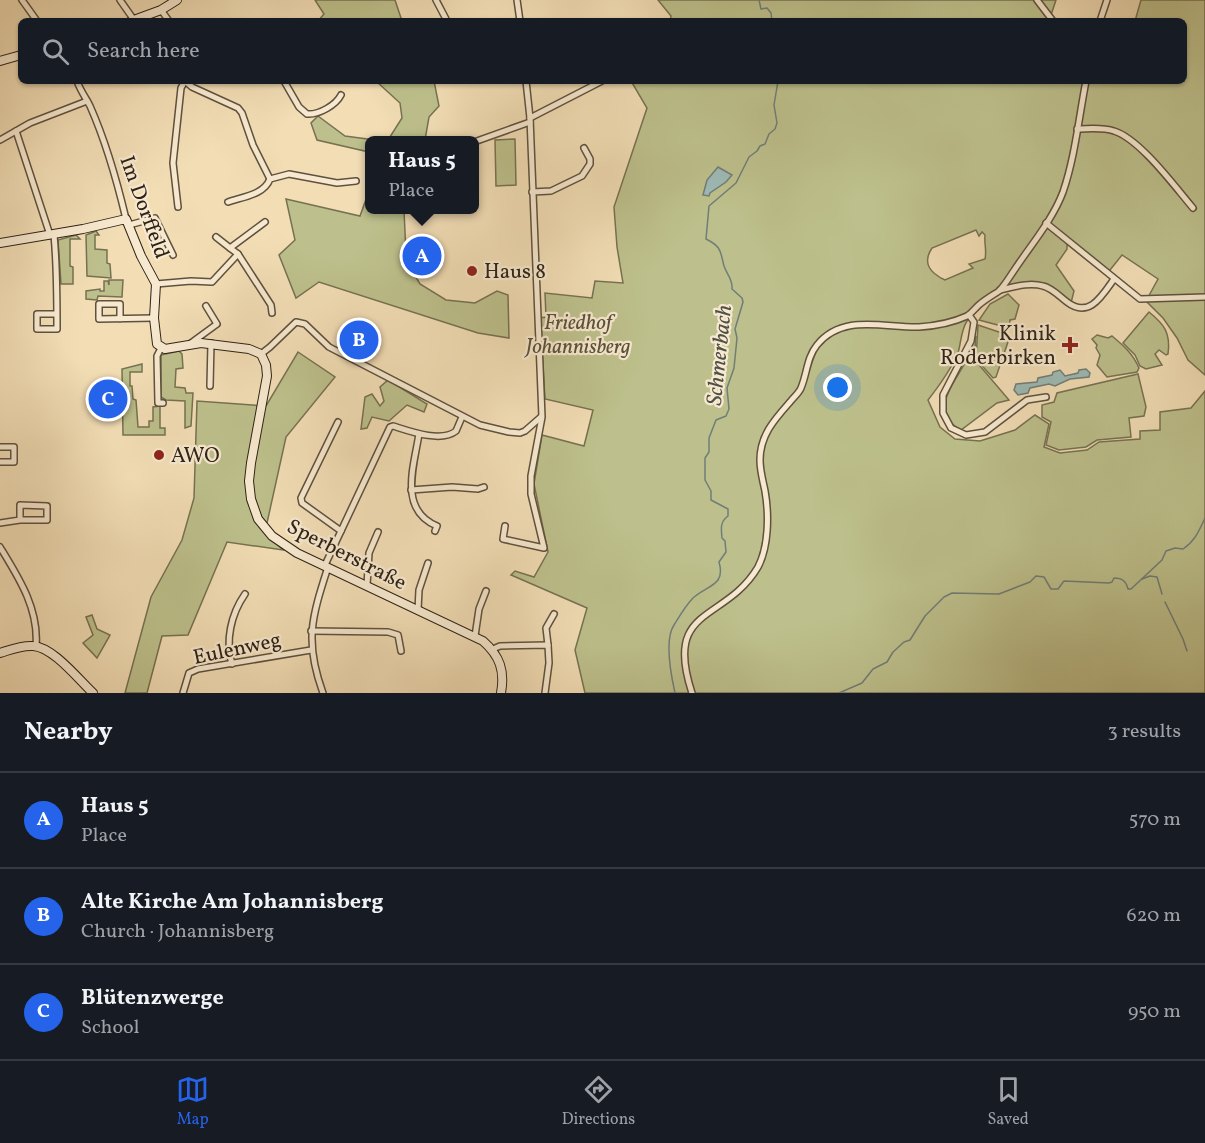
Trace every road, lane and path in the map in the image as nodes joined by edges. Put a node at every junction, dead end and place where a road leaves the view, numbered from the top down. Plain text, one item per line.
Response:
1 (22, 0) edge
2 (120, 0) edge
3 (177, 0) edge
4 (436, 0) edge
5 (517, 0) edge
6 (1037, 0) edge
7 (1107, 0) edge
8 (161, 10) junction
9 (35, 18) edge
10 (131, 18) edge
11 (141, 18) edge
12 (167, 18) edge
13 (445, 18) edge
14 (520, 18) edge
15 (1051, 18) edge
16 (1101, 18) edge
17 (18, 56) edge
18 (0, 61) edge
19 (79, 84) edge
20 (183, 84) edge
21 (188, 84) edge
22 (286, 84) edge
23 (526, 84) edge
24 (596, 84) edge
25 (1085, 84) edge
26 (341, 95) dead end
27 (87, 100) junction
28 (530, 120) junction
29 (1077, 129) junction
30 (16, 131) junction
31 (0, 140) edge
32 (479, 140) edge
33 (584, 148) dead end
34 (270, 179) junction
35 (356, 181) dead end
36 (532, 192) junction
37 (228, 202) dead end
38 (178, 207) dead end
39 (1193, 208) dead end
40 (128, 222) junction
41 (265, 222) dead end
42 (1046, 223) junction
43 (52, 235) junction
44 (216, 237) dead end
45 (0, 243) edge
46 (230, 248) junction
47 (238, 254) junction
48 (173, 255) dead end
49 (1114, 279) junction
50 (156, 284) junction
51 (1000, 290) junction
52 (1205, 297) edge
53 (206, 306) dead end
54 (272, 313) dead end
55 (57, 314) junction
56 (969, 315) junction
57 (154, 318) junction
58 (120, 319) junction
59 (190, 344) junction
60 (211, 344) junction
61 (161, 348) junction
62 (261, 354) junction
63 (210, 386) dead end
64 (1047, 397) dead end
65 (163, 403) dead end
66 (462, 417) junction
67 (542, 417) junction
68 (338, 422) dead end
69 (419, 434) junction
70 (0, 447) edge
71 (0, 462) edge
72 (484, 487) dead end
73 (411, 489) junction
74 (20, 520) junction
75 (0, 523) edge
76 (505, 526) dead end
77 (341, 531) junction
78 (435, 531) dead end
79 (378, 532) dead end
80 (0, 547) edge
81 (428, 563) dead end
82 (327, 566) junction
83 (367, 585) junction
84 (486, 591) dead end
85 (245, 594) dead end
86 (418, 610) junction
87 (554, 614) dead end
88 (311, 631) junction
89 (475, 636) junction
90 (548, 645) junction
91 (36, 646) junction
92 (493, 649) junction
93 (311, 650) junction
94 (401, 651) dead end
95 (0, 653) edge
96 (232, 664) junction
97 (93, 693) edge
98 (183, 693) edge
99 (323, 693) edge
100 (501, 693) edge
101 (545, 693) edge
102 (692, 693) edge

1 - 9 street
2 - 10 street
3 - 8 street
4 - 13 street
5 - 14 street
6 - 15 street
7 - 16 street
8 - 11 street
8 - 12 street
17 - 18 street
19 - 27 street, Im Dorffeld
20 - 38 street
21 - 34 street
22 - 26 street
23 - 28 street
24 - 28 street
25 - 29 street
27 - 30 street
27 - 40 street, Im Dorffeld
28 - 32 street
28 - 36 street
29 - 39 street
29 - 42 street
30 - 31 street
30 - 43 street
33 - 36 street
34 - 35 street
34 - 37 street
36 - 67 street
40 - 43 street
40 - 48 street
40 - 50 street, Im Dorffeld
41 - 46 street
42 - 49 street
42 - 51 street
43 - 45 street
43 - 55 street
44 - 46 street
46 - 47 street
47 - 50 street
47 - 54 street
49 - 51 street
49 - 52 street
50 - 57 street, Im Dorffeld
51 - 56 street
53 - 59 street
55 - 55 street
56 - 64 street
56 - 102 street
57 - 58 street
57 - 61 street, Im Dorffeld
58 - 58 street
59 - 60 street
59 - 61 street
60 - 62 street
60 - 63 street
61 - 65 street, Im Dorffeld
62 - 66 street
62 - 82 street, Sperberstraße
66 - 67 street
66 - 69 street
67 - 76 street
68 - 77 street
69 - 73 street
69 - 77 street
70 - 71 street
72 - 73 street
73 - 78 street
74 - 74 street
74 - 75 street
77 - 82 street
79 - 83 street
80 - 91 street
81 - 86 street
82 - 83 street, Sperberstraße
82 - 88 street
83 - 86 street, Sperberstraße
84 - 89 street
85 - 96 street
86 - 89 street, Sperberstraße
87 - 90 street
88 - 93 street
88 - 94 street
89 - 92 street, Sperberstraße
90 - 92 street
90 - 101 street
91 - 95 street
91 - 97 street
92 - 100 street, Sperberstraße
93 - 96 street, Eulenweg
93 - 99 street
96 - 98 street, Eulenweg

